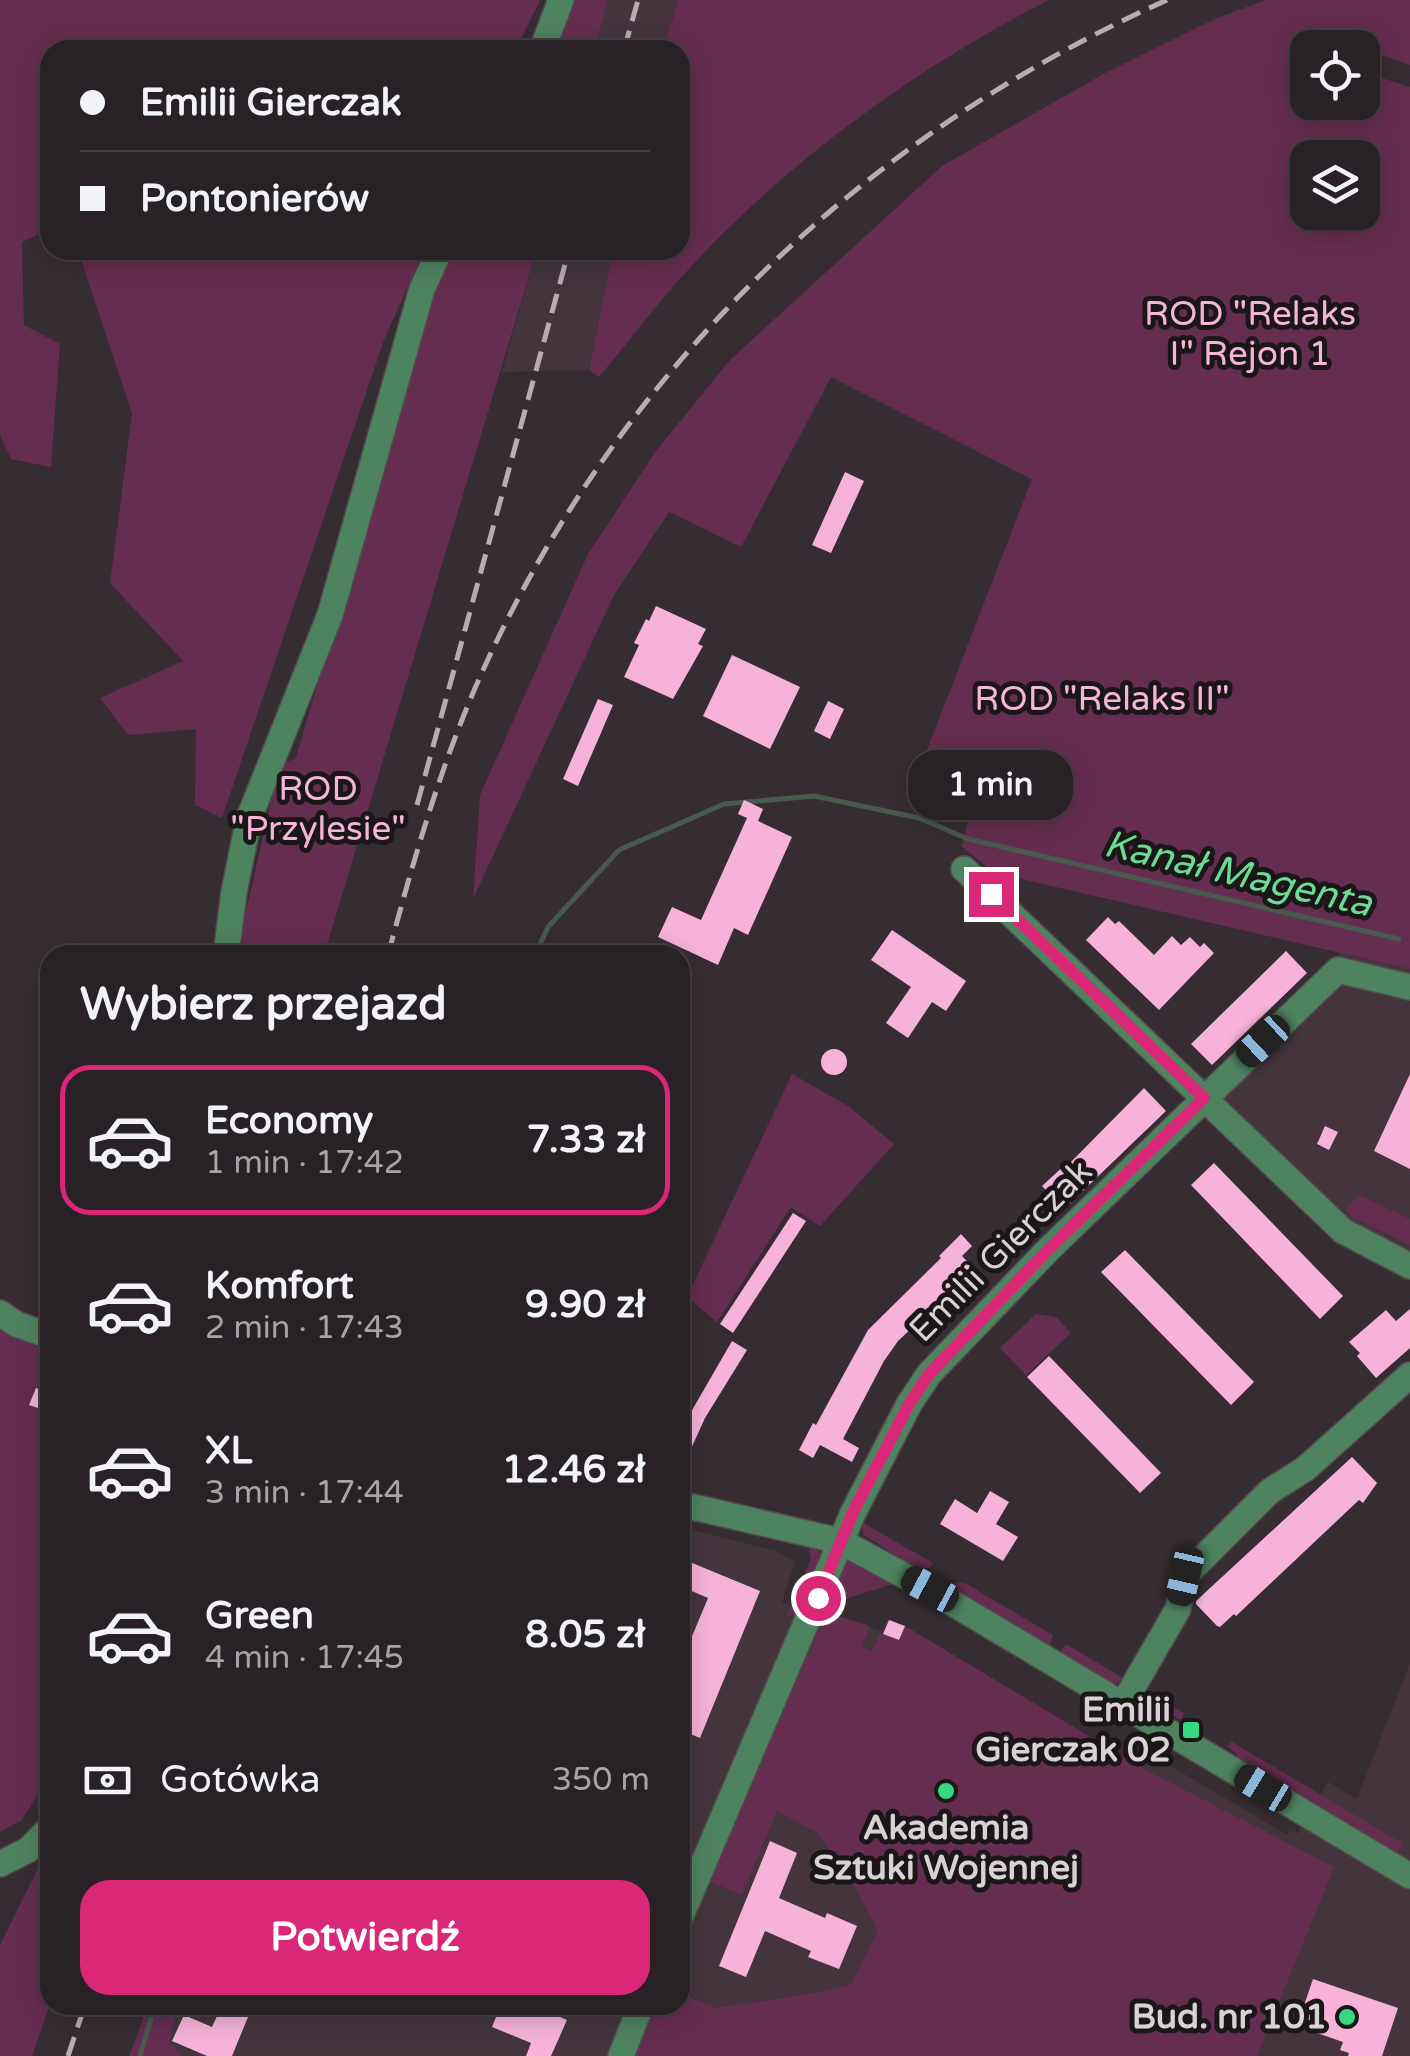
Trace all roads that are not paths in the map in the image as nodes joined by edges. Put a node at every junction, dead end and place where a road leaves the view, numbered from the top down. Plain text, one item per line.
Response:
1 (561, 0) edge
2 (546, 40) edge
3 (435, 260) edge
4 (964, 869) dead end
5 (227, 945) edge
6 (1410, 988) edge
7 (1204, 1098) junction
8 (1410, 1266) edge
9 (0, 1314) edge
10 (40, 1332) edge
11 (1410, 1375) edge
12 (690, 1506) edge
13 (840, 1541) junction
14 (1123, 1704) junction
15 (40, 1838) edge
16 (0, 1864) edge
17 (1410, 1876) edge
18 (690, 1894) edge
19 (638, 2015) edge
20 (621, 2056) edge

1 - 2 street
3 - 5 street
4 - 7 street
6 - 7 street, Emilii Gierczak
7 - 8 street
7 - 13 street, Emilii Gierczak
9 - 10 street
11 - 14 street
12 - 13 street
13 - 14 street
13 - 18 street, Emilii Gierczak
14 - 17 street
15 - 16 street
19 - 20 street

